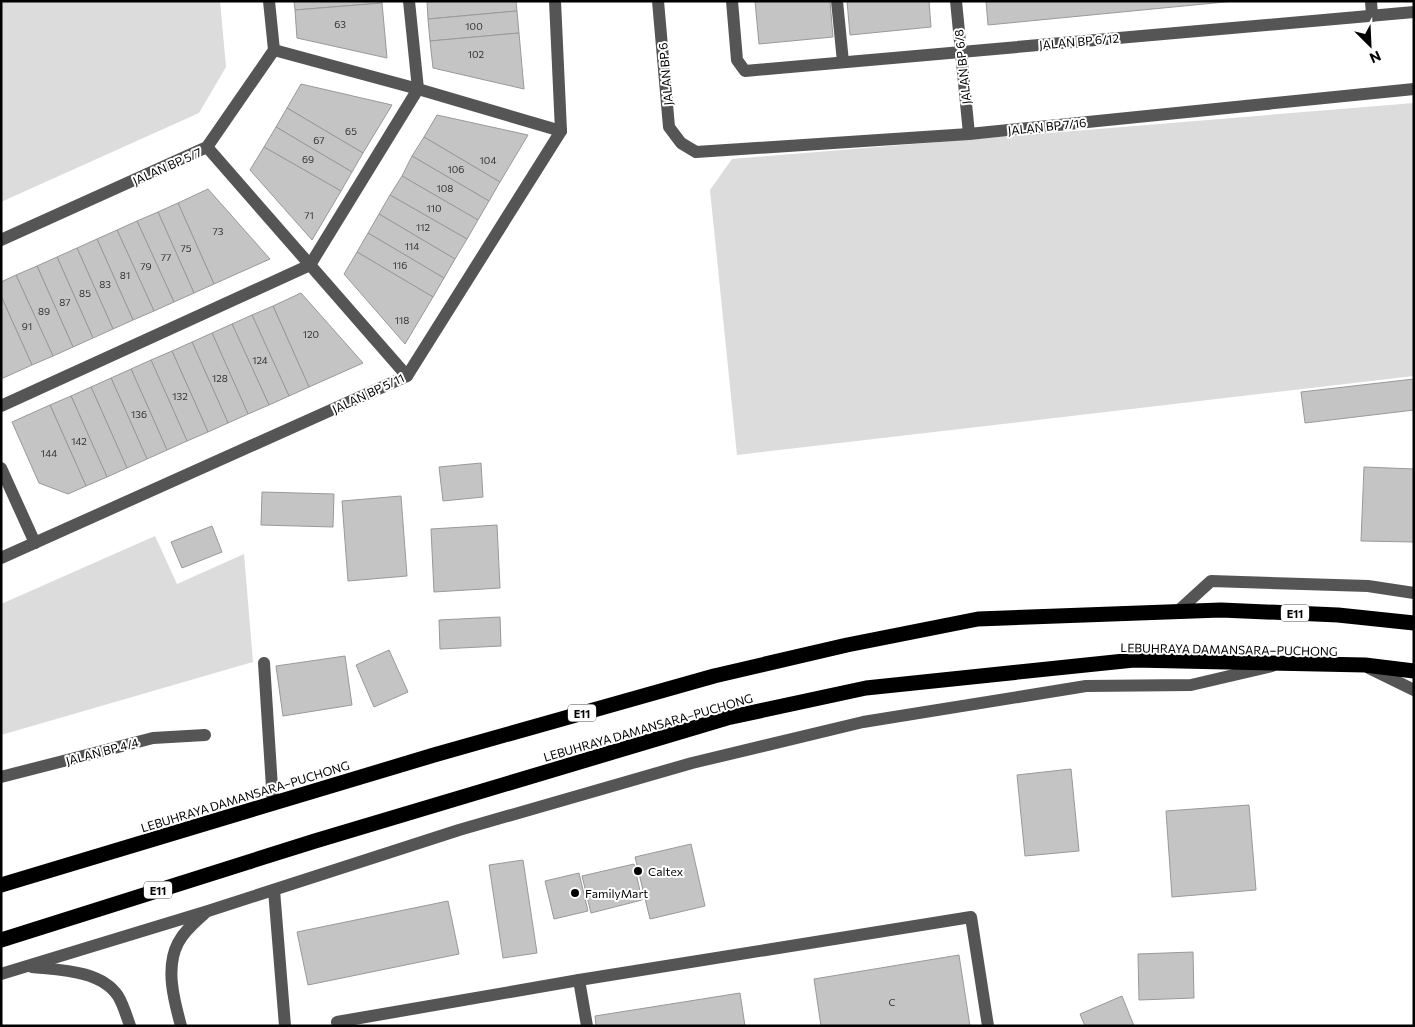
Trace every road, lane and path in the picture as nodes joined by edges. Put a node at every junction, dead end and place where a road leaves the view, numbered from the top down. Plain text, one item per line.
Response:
1 (269, 1) edge
2 (409, 1) edge
3 (555, 1) edge
4 (658, 1) edge
5 (732, 1) edge
6 (837, 1) edge
7 (956, 1) edge
8 (1371, 1) edge
9 (1414, 12) edge
10 (1372, 16) junction
11 (274, 50) junction
12 (961, 52) junction
13 (842, 62) junction
14 (418, 89) junction
15 (1414, 89) edge
16 (561, 132) junction
17 (969, 134) junction
18 (681, 143) joint
19 (207, 148) junction
20 (1, 240) edge
21 (310, 265) junction
22 (407, 376) junction
23 (1, 406) edge
24 (1, 468) edge
25 (35, 543) junction
26 (1, 558) edge
27 (1414, 593) edge
28 (1177, 612) junction
29 (1414, 623) edge
30 (264, 663) dead end
31 (1284, 664) junction
32 (1365, 665) junction
33 (1414, 671) edge
34 (1414, 690) edge
35 (205, 735) dead end
36 (1, 777) edge
37 (273, 803) junction
38 (1, 885) edge
39 (274, 890) junction
40 (208, 911) junction
41 (1, 940) edge
42 (27, 966) junction
43 (1, 974) edge
44 (579, 980) junction
45 (130, 1026) edge
46 (181, 1026) edge
47 (284, 1026) edge
48 (338, 1026) edge
49 (587, 1026) edge
50 (988, 1026) edge

1 - 11 street
2 - 14 street
3 - 16 street
4 - 18 street, JALAN BP 6
5 - 13 street, JALAN BP 6/12
6 - 13 street
7 - 12 street, JALAN BP 6/8
8 - 10 street
9 - 10 street, JALAN BP 6/12
10 - 12 street, JALAN BP 6/12
11 - 14 street
11 - 19 street, JALAN BP 5/7
12 - 13 street, JALAN BP 6/12
12 - 17 street, JALAN BP 6/8
14 - 16 street
14 - 21 street
15 - 17 street, JALAN BP 7/16
16 - 22 street, JALAN BP 5/11
17 - 18 street, JALAN BP 7/16
19 - 20 street, JALAN BP 5/7
19 - 21 street
21 - 22 street
21 - 23 street
22 - 25 street, JALAN BP 5/11
24 - 25 street
25 - 26 street, JALAN BP 5/11
27 - 28 street
28 - 29 highway, LEBUHRAYA DAMANSARA–PUCHONG / E11
28 - 37 highway, LEBUHRAYA DAMANSARA–PUCHONG / E11
30 - 37 street
31 - 32 highway, LEBUHRAYA DAMANSARA–PUCHONG / E11
31 - 39 street
31 - 41 highway, LEBUHRAYA DAMANSARA–PUCHONG / E11
32 - 33 highway, LEBUHRAYA DAMANSARA–PUCHONG / E11
32 - 34 street
35 - 36 street, JALAN BP 4/4
37 - 38 highway, LEBUHRAYA DAMANSARA–PUCHONG / E11
39 - 40 street
39 - 47 street
40 - 42 street
40 - 46 street
42 - 43 street
42 - 45 street
44 - 48 street
44 - 49 street
44 - 50 street

